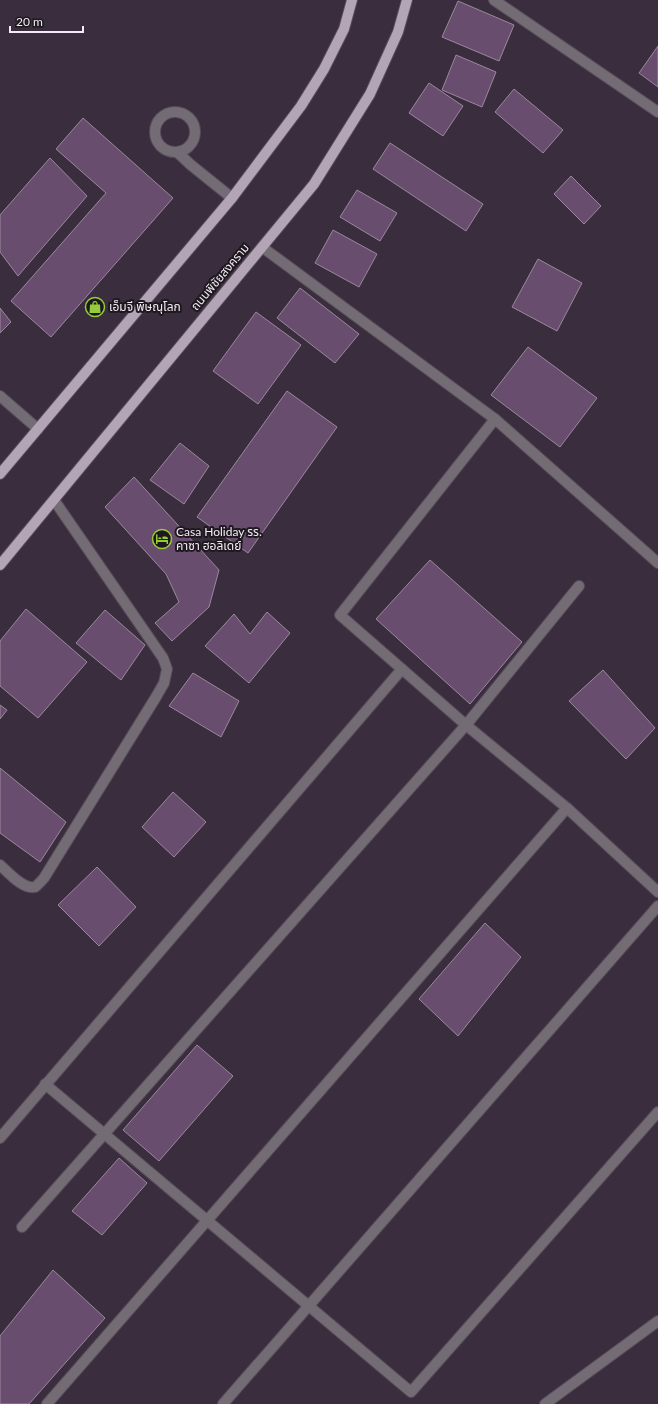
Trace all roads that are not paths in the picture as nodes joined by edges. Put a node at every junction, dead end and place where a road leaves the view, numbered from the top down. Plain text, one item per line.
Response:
1 (352, 0) edge
2 (406, 0) edge
3 (494, 0) edge
4 (658, 112) edge
5 (177, 152) dead end
6 (232, 198) junction
7 (262, 247) junction
8 (0, 396) edge
9 (496, 419) junction
10 (38, 429) junction
11 (0, 474) edge
12 (54, 500) junction
13 (658, 563) edge
14 (0, 565) edge
15 (579, 586) dead end
16 (402, 669) junction
17 (466, 725) junction
18 (567, 808) junction
19 (0, 865) edge
20 (658, 892) edge
21 (658, 906) edge
22 (45, 1084) junction
23 (658, 1112) edge
24 (104, 1134) junction
25 (0, 1138) edge
26 (207, 1220) junction
27 (22, 1227) dead end
28 (309, 1306) junction
29 (658, 1321) edge
30 (47, 1404) edge
31 (223, 1404) edge
32 (545, 1404) edge

1 - 6 main road
2 - 7 main road, ถนนพิชัยสงคราม
3 - 4 street
5 - 6 street
6 - 10 main road
7 - 9 street
7 - 12 main road, ถนนพิชัยสงคราม
8 - 10 street
9 - 13 street
9 - 16 street
10 - 11 main road
12 - 14 main road, ถนนพิชัยสงคราม
12 - 19 street
15 - 17 street
16 - 17 street
16 - 22 street
17 - 18 street
17 - 24 street
18 - 20 street
18 - 26 street
21 - 28 street
22 - 24 street
22 - 25 street
23 - 28 street
24 - 26 street
24 - 27 street
26 - 28 street
26 - 30 street
28 - 31 street
29 - 32 street

